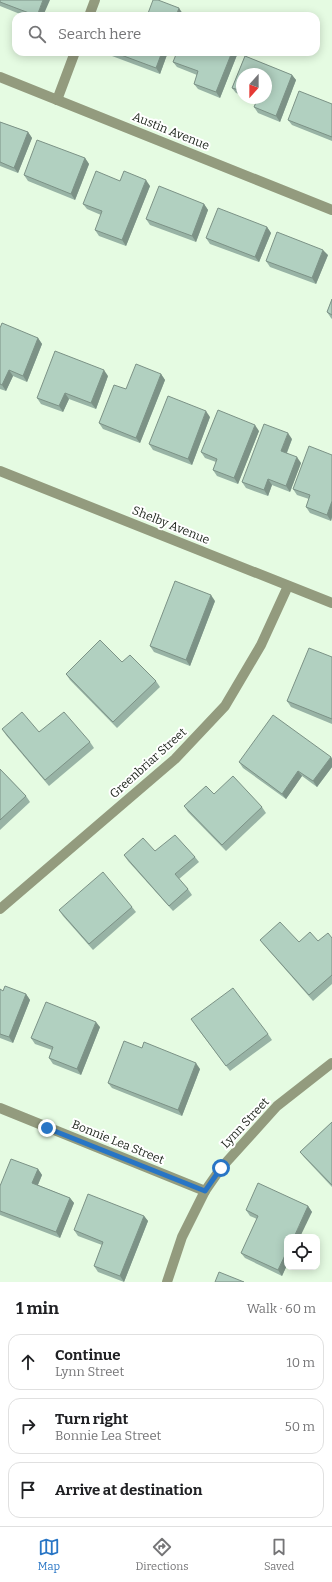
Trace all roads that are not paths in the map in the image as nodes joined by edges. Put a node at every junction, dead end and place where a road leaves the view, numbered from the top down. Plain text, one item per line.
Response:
1 (95, 0) edge
2 (90, 12) edge
3 (74, 56) edge
4 (0, 77) edge
5 (57, 100) junction
6 (332, 210) edge
7 (0, 471) edge
8 (288, 586) junction
9 (332, 603) edge
10 (0, 909) edge
11 (332, 1063) edge
12 (0, 1108) edge
13 (205, 1191) junction
14 (167, 1282) edge

1 - 2 street
3 - 5 street
4 - 5 street, Austin Avenue
5 - 6 street, Austin Avenue
7 - 8 street, Shelby Avenue
8 - 9 street, Shelby Avenue
8 - 10 street, Greenbriar Street
11 - 13 street, Lynn Street
12 - 13 street, Bonnie Lea Street
13 - 14 street, Lynn Street

